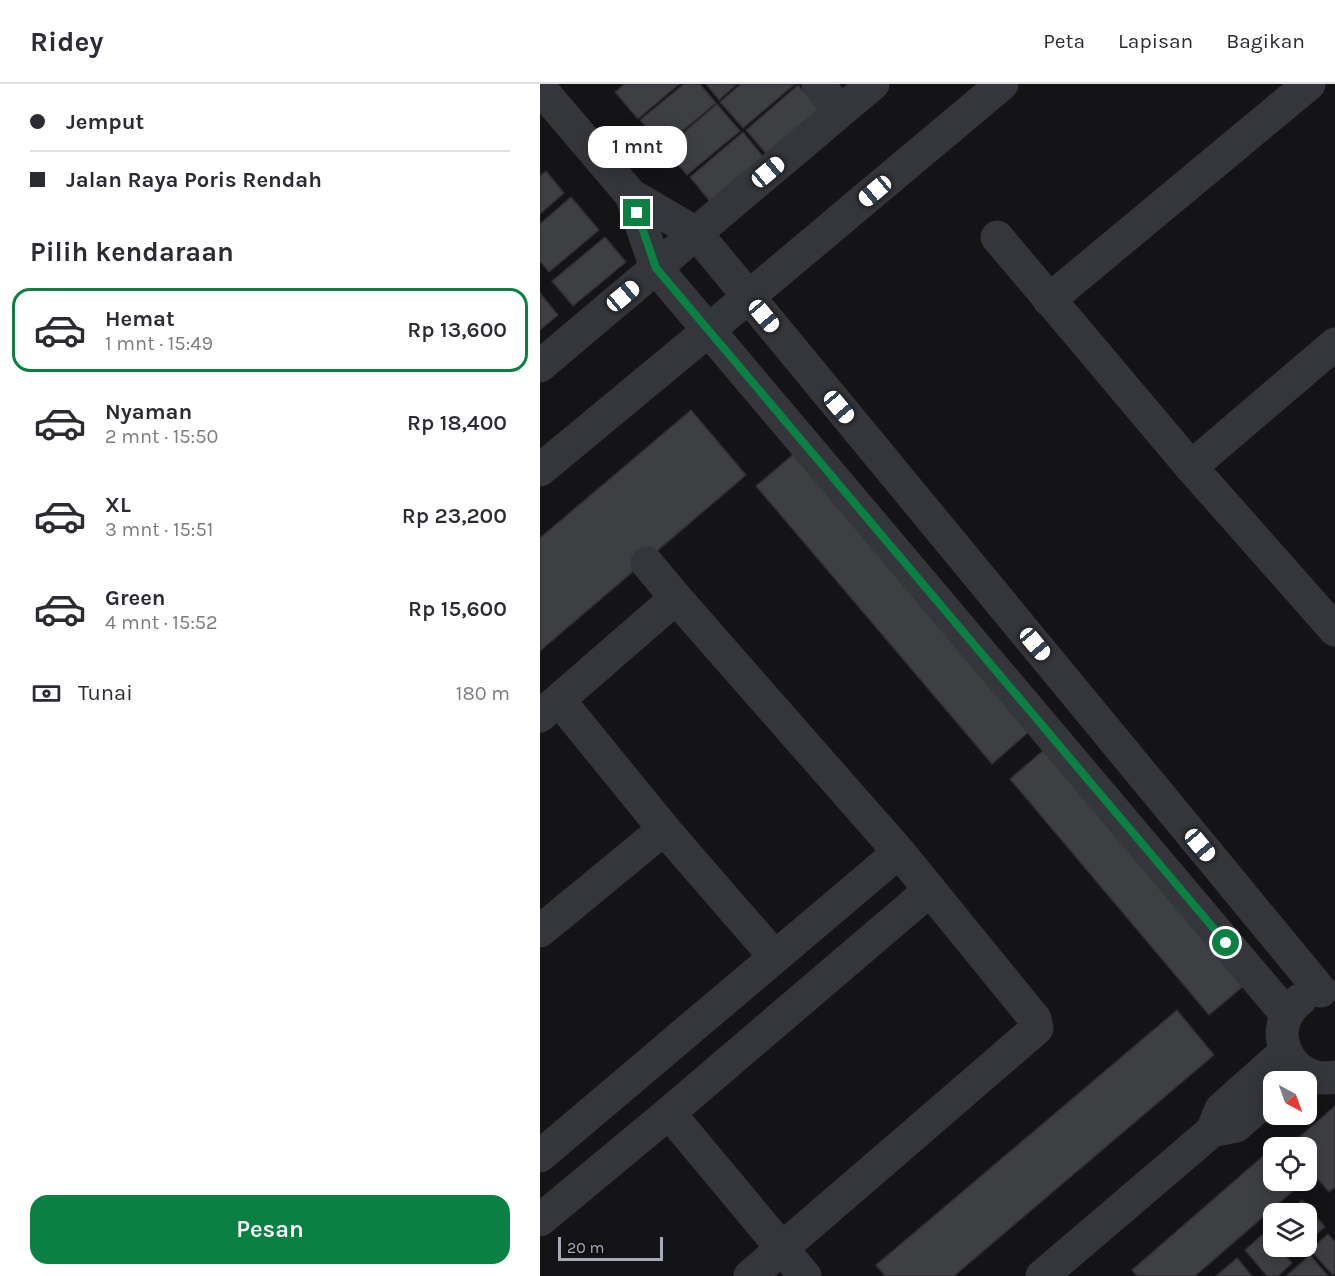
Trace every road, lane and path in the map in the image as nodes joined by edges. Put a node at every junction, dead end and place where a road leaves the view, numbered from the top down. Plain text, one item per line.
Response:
1 (818, 84) edge
2 (873, 84) edge
3 (1002, 84) edge
4 (1309, 84) edge
5 (540, 88) edge
6 (840, 111) junction
7 (631, 195) junction
8 (696, 233) junction
9 (997, 237) dead end
10 (656, 268) junction
11 (749, 298) junction
12 (1049, 300) junction
13 (709, 330) junction
14 (1335, 344) edge
15 (540, 366) edge
16 (1191, 467) junction
17 (540, 470) edge
18 (647, 563) dead end
19 (676, 598) junction
20 (1335, 630) edge
21 (549, 708) edge
22 (663, 829) junction
23 (899, 852) junction
24 (930, 890) junction
25 (540, 931) edge
26 (775, 957) junction
27 (1328, 991) edge
28 (1287, 1015) junction
29 (1291, 1068) edge
30 (1334, 1079) edge
31 (1263, 1103) edge
32 (669, 1113) junction
33 (1212, 1131) junction
34 (540, 1156) edge
35 (540, 1220) edge
36 (782, 1249) junction
37 (750, 1276) edge
38 (805, 1276) edge
39 (1042, 1276) edge

1 - 6 street
2 - 6 street
3 - 11 street
4 - 12 street
5 - 7 street
6 - 8 street
7 - 8 street
7 - 10 street
8 - 10 street
8 - 11 street
9 - 12 street
10 - 13 street
10 - 15 street
11 - 13 street
11 - 27 street
12 - 16 street
13 - 17 street
13 - 28 street
14 - 16 street
16 - 20 street
18 - 19 street
19 - 21 street
19 - 23 street
21 - 22 street
22 - 25 street
22 - 26 street
23 - 24 street
23 - 26 street
24 - 32 street
24 - 36 street
26 - 34 street
27 - 28 street
28 - 29 street
29 - 30 street
29 - 33 street
31 - 33 street
32 - 35 street
32 - 36 street
33 - 39 street
36 - 37 street
36 - 38 street

